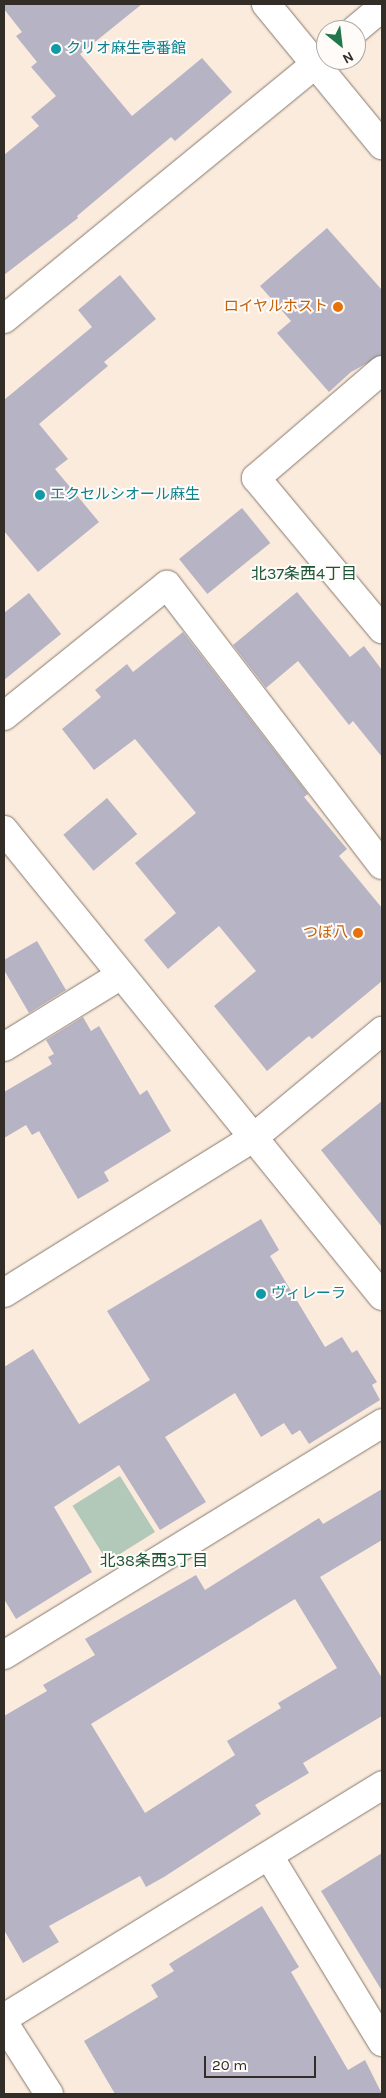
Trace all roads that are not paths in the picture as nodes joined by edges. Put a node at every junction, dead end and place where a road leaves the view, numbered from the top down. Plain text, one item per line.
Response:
1 (266, 4) edge
2 (382, 7) edge
3 (366, 21) edge
4 (316, 54) edge
5 (316, 63) edge
6 (329, 70) edge
7 (382, 145) edge
8 (4, 319) edge
9 (382, 370) edge
10 (382, 629) edge
11 (4, 716) edge
12 (4, 830) edge
13 (382, 865) edge
14 (121, 975) junction
15 (382, 1031) edge
16 (4, 1047) edge
17 (253, 1138) junction
18 (4, 1293) edge
19 (382, 1296) edge
20 (382, 1423) edge
21 (4, 1655) edge
22 (382, 1785) edge
23 (269, 1856) junction
24 (4, 2018) edge
25 (4, 2023) edge
26 (382, 2042) edge
27 (49, 2094) edge

1 - 4 street
2 - 3 street
5 - 8 street
6 - 7 street
9 - 10 street
11 - 13 street
12 - 14 street
14 - 16 street
14 - 17 street
15 - 17 street
17 - 18 street
17 - 19 street
20 - 21 street
22 - 23 street
23 - 24 street
23 - 26 street
25 - 27 street

